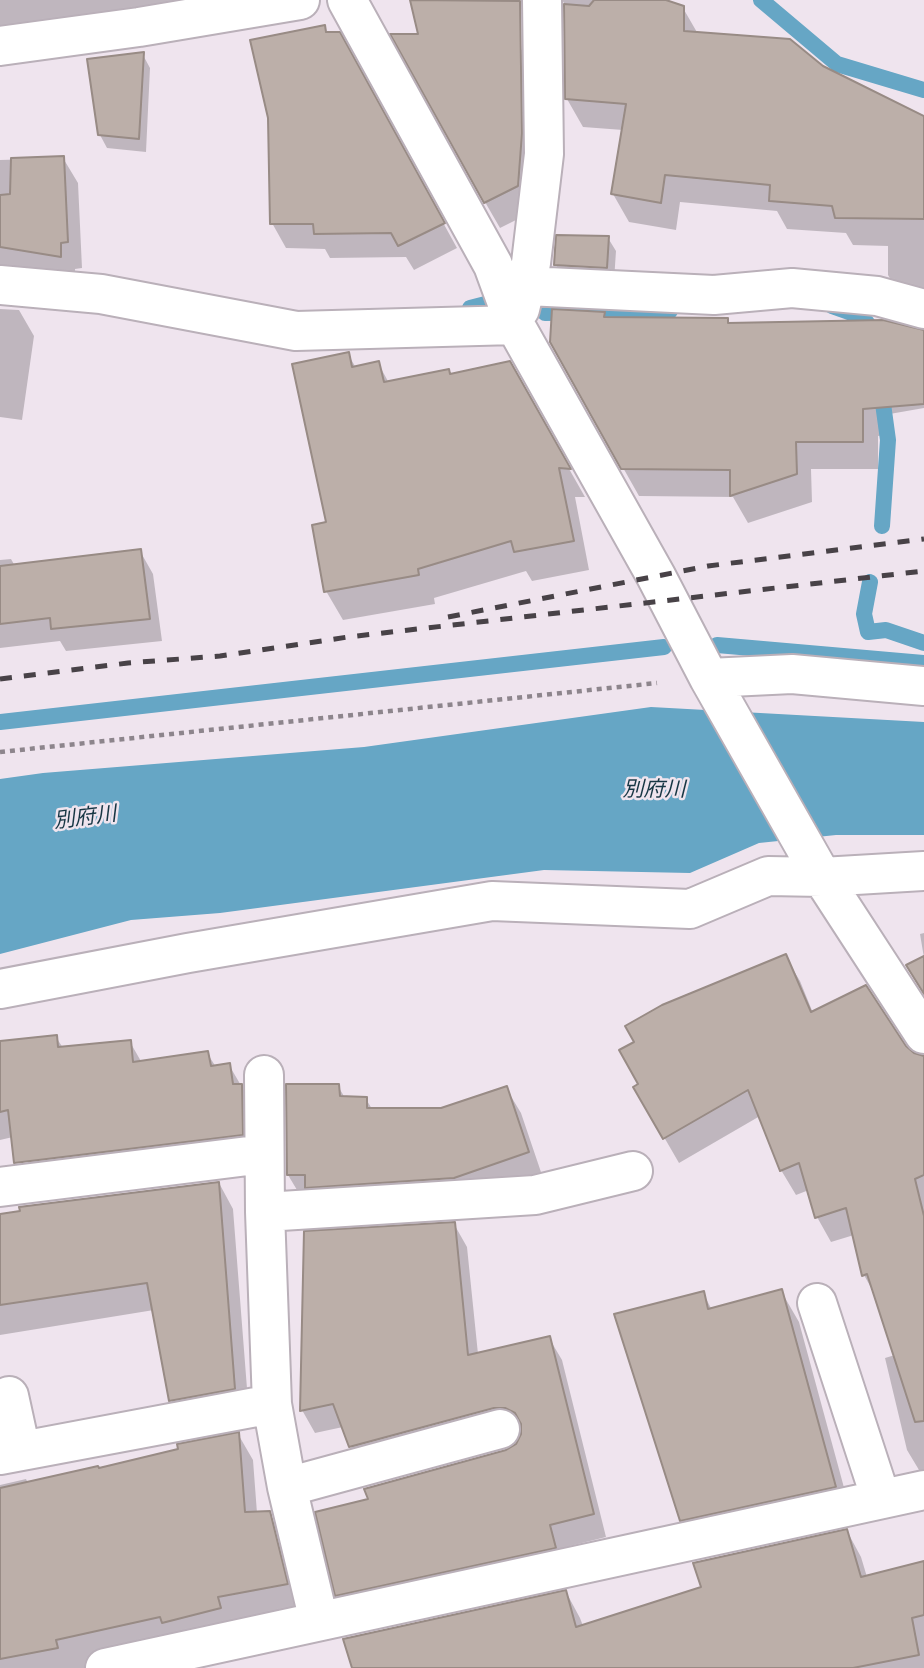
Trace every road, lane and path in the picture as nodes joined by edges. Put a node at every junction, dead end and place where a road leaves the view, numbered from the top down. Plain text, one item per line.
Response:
1 (300, 0) edge
2 (347, 0) edge
3 (542, 0) edge
4 (0, 46) edge
5 (0, 285) edge
6 (512, 299) junction
7 (924, 309) edge
8 (709, 678) junction
9 (924, 687) edge
10 (0, 752) edge
11 (924, 871) edge
12 (822, 877) junction
13 (0, 989) edge
14 (924, 1033) edge
15 (264, 1075) dead end
16 (264, 1154) junction
17 (633, 1171) dead end
18 (0, 1187) edge
19 (265, 1212) junction
20 (817, 1303) dead end
21 (9, 1396) dead end
22 (272, 1404) junction
23 (500, 1429) dead end
24 (11, 1453) edge
25 (287, 1488) junction
26 (924, 1490) edge
27 (881, 1499) junction
28 (318, 1621) junction
29 (105, 1668) edge

1 - 4 street
2 - 6 street
3 - 6 street
5 - 6 street
6 - 7 street
6 - 8 street
8 - 9 street
8 - 10 path
8 - 12 street
11 - 12 street
12 - 13 street
12 - 14 street
15 - 16 street
16 - 18 street
16 - 19 street
17 - 19 street
19 - 22 street
20 - 27 street
21 - 24 street
22 - 24 street
22 - 25 street
23 - 25 street
25 - 28 street
26 - 27 street
27 - 28 street
28 - 29 street

